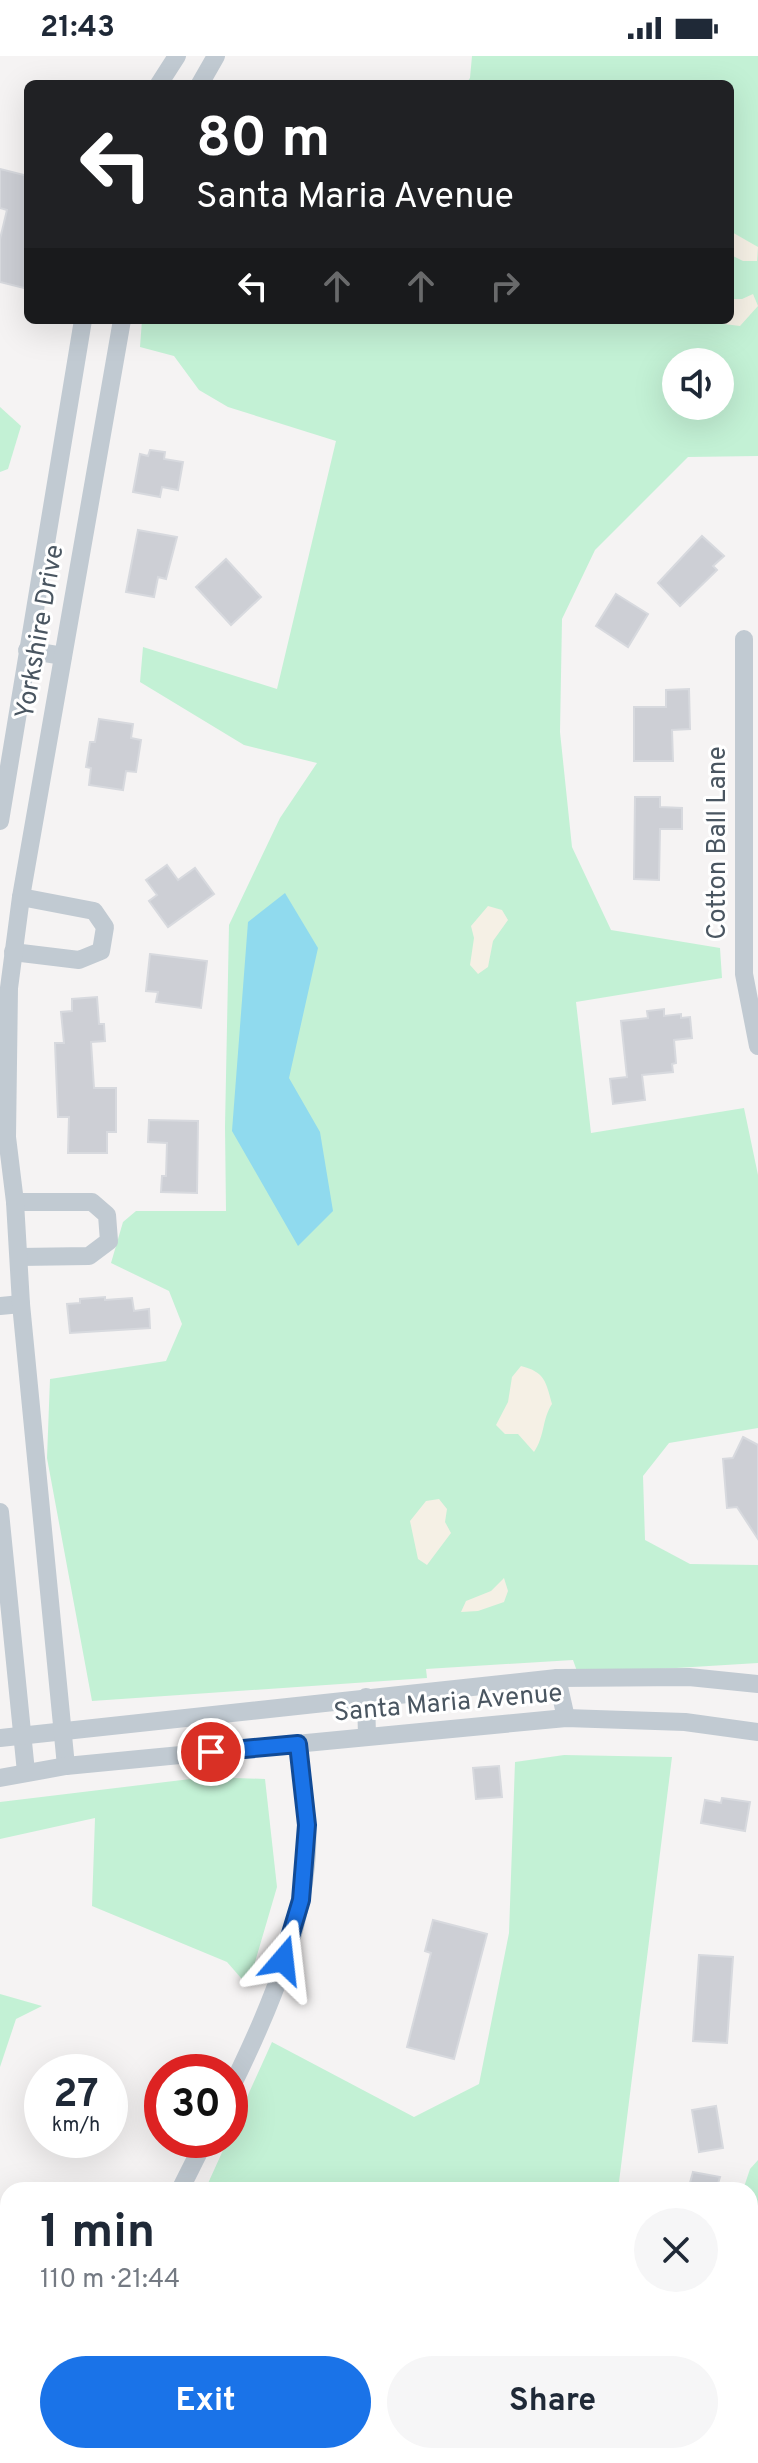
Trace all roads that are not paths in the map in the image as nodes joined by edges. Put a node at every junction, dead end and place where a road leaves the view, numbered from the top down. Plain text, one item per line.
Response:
1 (177, 56) edge
2 (216, 56) edge
3 (162, 80) edge
4 (202, 80) edge
5 (82, 324) edge
6 (121, 324) edge
7 (744, 639) dead end
8 (27, 650) junction
9 (63, 656) junction
10 (0, 821) edge
11 (21, 897) junction
12 (13, 952) junction
13 (758, 1046) edge
14 (15, 1202) junction
15 (19, 1257) junction
16 (21, 1304) junction
17 (0, 1306) edge
18 (0, 1512) edge
19 (557, 1678) junction
20 (758, 1684) edge
21 (366, 1697) junction
22 (566, 1718) junction
23 (62, 1729) junction
24 (758, 1732) edge
25 (20, 1734) junction
26 (367, 1736) junction
27 (0, 1738) edge
28 (298, 1744) junction
29 (66, 1766) junction
30 (26, 1772) junction
31 (0, 1778) edge
32 (248, 2054) edge
33 (196, 2158) edge
34 (184, 2182) edge

1 - 3 street
2 - 4 street
5 - 8 street, Yorkshire Drive
6 - 9 street, Yorkshire Drive
7 - 13 street, Cotton Ball Lane
8 - 9 street
8 - 10 street, Yorkshire Drive
9 - 11 street, Yorkshire Drive
11 - 12 street, Yorkshire Drive
11 - 12 street
12 - 14 street, Yorkshire Drive
14 - 15 street, Yorkshire Drive
14 - 15 street
15 - 16 street, Yorkshire Drive
16 - 17 street
16 - 23 street, Yorkshire Drive
18 - 25 street
19 - 20 street, Santa Maria Avenue
19 - 21 street, Santa Maria Avenue
19 - 22 street
21 - 23 street, Santa Maria Avenue
21 - 26 street
22 - 24 street, Santa Maria Avenue
22 - 26 street, Santa Maria Avenue
23 - 25 street, Santa Maria Avenue
23 - 29 street, Yorkshire Drive
25 - 27 street, Santa Maria Avenue
25 - 30 street
26 - 28 street, Santa Maria Avenue
28 - 29 street, Santa Maria Avenue
28 - 32 street
29 - 30 street, Santa Maria Avenue
30 - 31 street, Santa Maria Avenue
33 - 34 street

